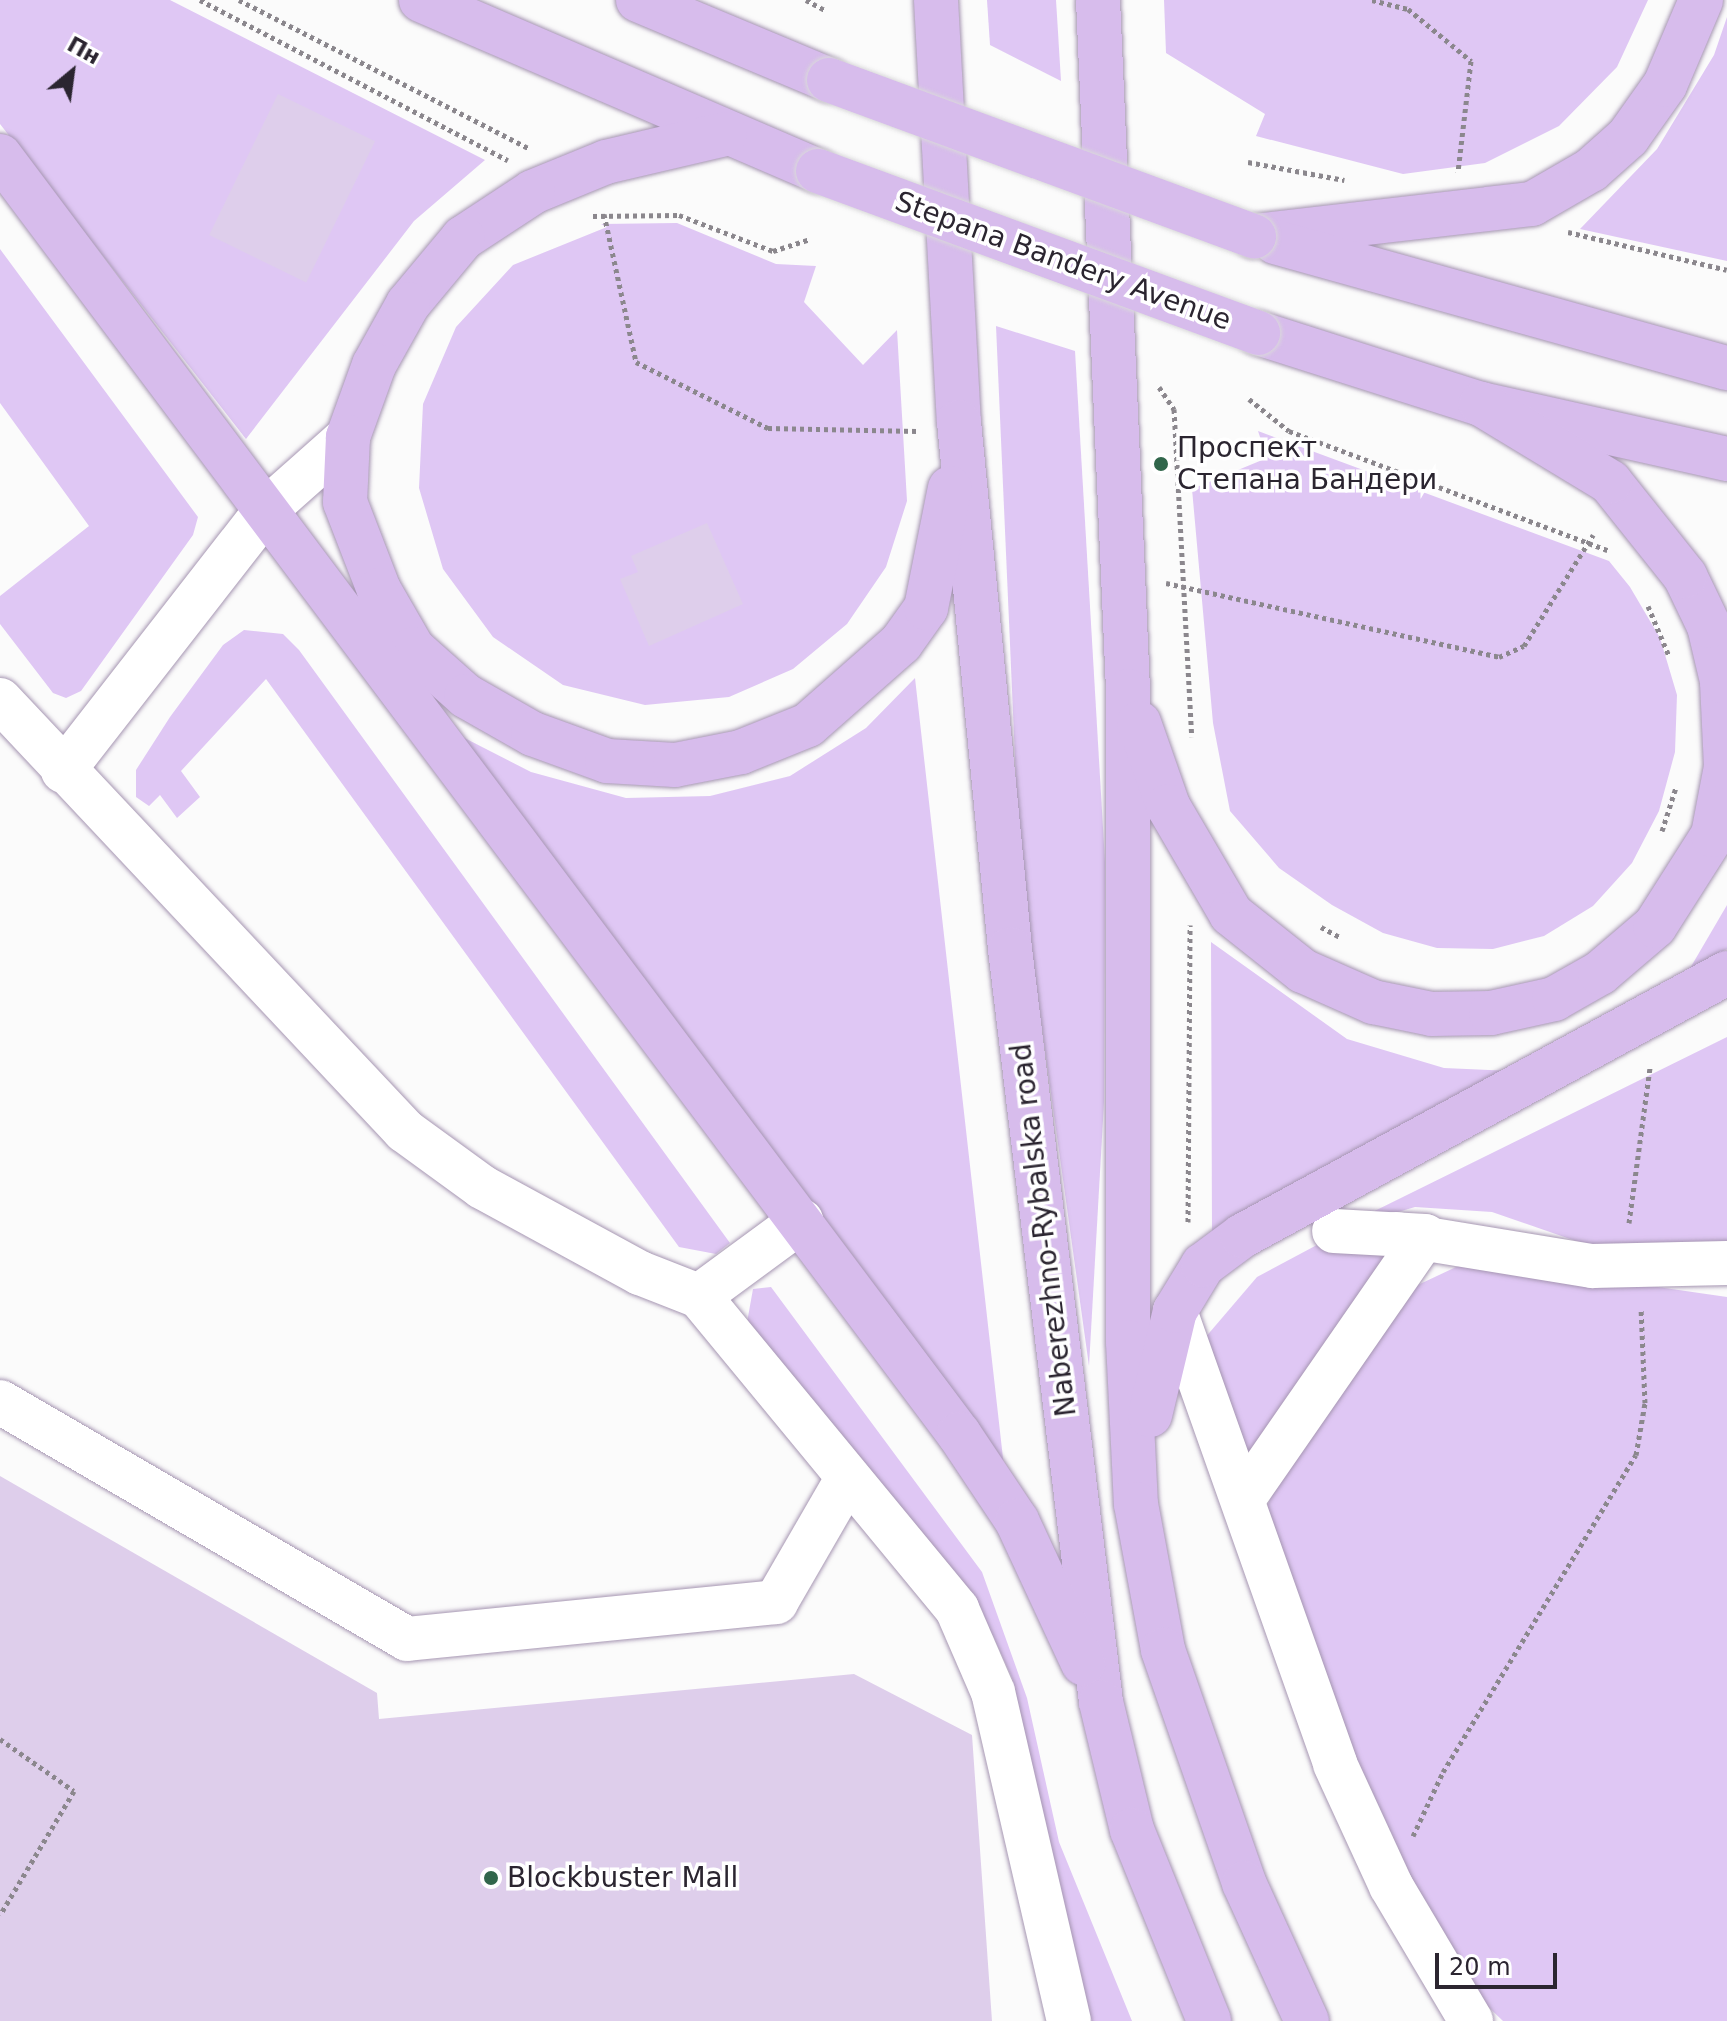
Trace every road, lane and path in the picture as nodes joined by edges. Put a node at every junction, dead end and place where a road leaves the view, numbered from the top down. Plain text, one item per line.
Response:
1 (200, 0) edge
2 (239, 0) edge
3 (421, 0) edge
4 (638, 0) edge
5 (808, 0) edge
6 (936, 0) edge
7 (1098, 0) edge
8 (1372, 0) edge
9 (1701, 0) edge
10 (825, 10) dead end
11 (725, 134) junction
12 (0, 156) edge
13 (534, 172) junction
14 (1456, 179) dead end
15 (579, 218) dead end
16 (608, 227) dead end
17 (1254, 236) junction
18 (809, 239) dead end
19 (1727, 368) edge
20 (1159, 387) dead end
21 (1249, 399) dead end
22 (1481, 404) junction
23 (938, 427) junction
24 (348, 437) junction
25 (1727, 459) edge
26 (268, 508) junction
27 (1595, 528) dead end
28 (1592, 539) junction
29 (1620, 560) dead end
30 (1685, 576) junction
31 (1166, 583) dead end
32 (1184, 589) junction
33 (1676, 671) dead end
34 (1128, 691) junction
35 (0, 700) edge
36 (1192, 746) dead end
37 (63, 771) junction
38 (1680, 771) dead end
39 (1659, 838) dead end
40 (1220, 899) junction
41 (1316, 925) dead end
42 (1344, 940) dead end
43 (1727, 973) edge
44 (1650, 1067) dead end
45 (801, 1221) junction
46 (1334, 1231) dead end
47 (1425, 1236) junction
48 (1727, 1263) edge
49 (1640, 1264) junction
50 (1203, 1265) junction
51 (699, 1296) junction
52 (1175, 1311) junction
53 (0, 1402) edge
54 (847, 1479) junction
55 (1243, 1499) junction
56 (1136, 1504) junction
57 (1101, 1702) junction
58 (0, 1739) edge
59 (1391, 1886) junction
60 (0, 1915) edge
61 (1069, 2021) edge
62 (1209, 2021) edge
63 (1307, 2021) edge
64 (1471, 2021) edge

1 - 13 path
2 - 13 path
3 - 11 main road, Stepana Bandery Avenue
4 - 17 main road, bridge
5 - 10 path
6 - 23 main road
7 - 34 main road
8 - 14 path
9 - 17 main road
11 - 13 main road
11 - 22 main road, Stepana Bandery Avenue, bridge
12 - 26 main road
13 - 24 main road
15 - 18 path
16 - 23 path
17 - 19 main road
20 - 32 path
21 - 28 path
22 - 25 main road, Stepana Bandery Avenue
22 - 30 main road
23 - 24 main road
23 - 57 main road, Naberezhno-Rybalska road
24 - 26 lane
26 - 37 lane
26 - 45 main road
27 - 28 path
28 - 29 path
28 - 32 path
30 - 33 path
30 - 40 main road
31 - 32 path
32 - 36 path
34 - 40 main road
34 - 56 main road
35 - 37 lane
37 - 51 lane
38 - 39 path
40 - 50 path
41 - 42 path
43 - 50 main road
44 - 49 path
45 - 51 lane
45 - 57 main road
46 - 47 lane
47 - 49 lane
47 - 55 lane
48 - 49 lane
49 - 59 path
50 - 52 main road
51 - 54 lane
52 - 55 lane
52 - 56 main road
53 - 54 lane
54 - 61 lane
55 - 59 lane
56 - 63 main road
57 - 62 main road, Naberezhno-Rybalska road
58 - 60 path
59 - 64 lane

